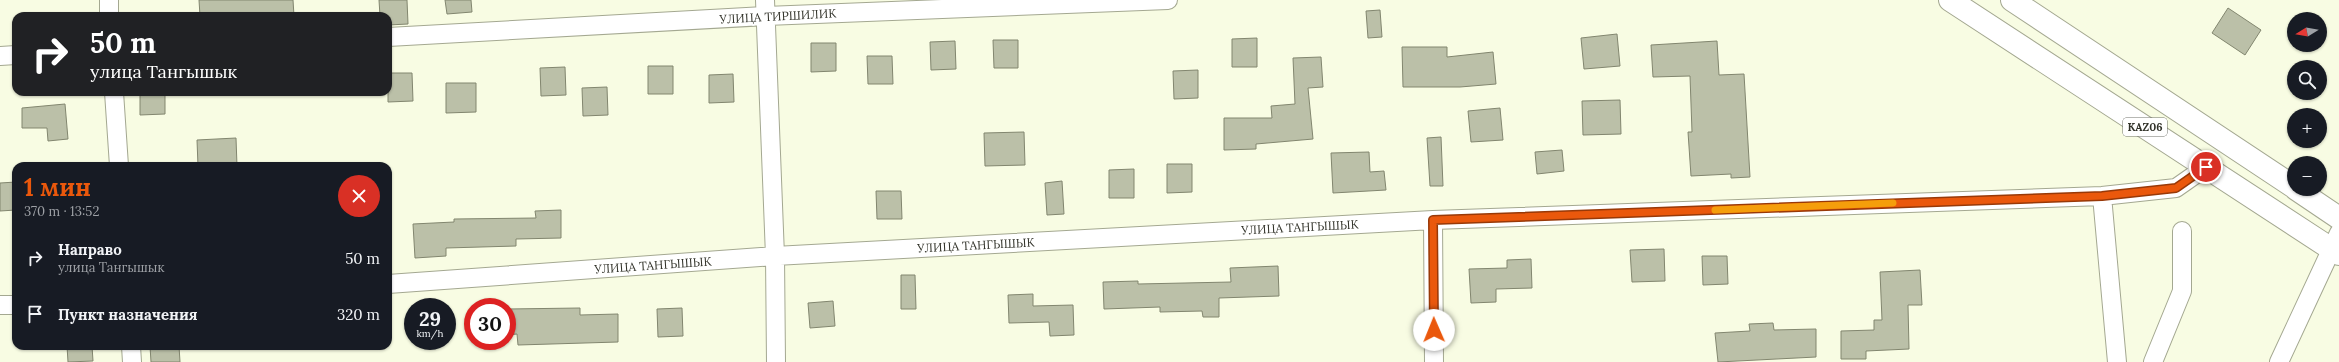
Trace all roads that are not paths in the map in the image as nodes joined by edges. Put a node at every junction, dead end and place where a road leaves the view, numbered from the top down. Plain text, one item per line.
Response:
1 (108, 0) edge
2 (1168, 0) edge
3 (1950, 0) edge
4 (2012, 0) edge
5 (766, 8) edge
6 (109, 12) edge
7 (392, 37) edge
8 (12, 55) edge
9 (0, 56) edge
10 (114, 96) edge
11 (119, 162) edge
12 (2206, 167) junction
13 (2287, 183) edge
14 (2102, 196) junction
15 (2307, 196) edge
16 (2339, 218) edge
17 (1433, 220) junction
18 (2182, 231) dead end
19 (2337, 246) edge
20 (775, 256) junction
21 (392, 284) edge
22 (0, 305) edge
23 (12, 305) edge
24 (131, 350) edge
25 (132, 362) edge
26 (776, 362) edge
27 (1434, 362) edge
28 (2117, 362) edge
29 (2153, 362) edge
30 (2279, 362) edge

1 - 6 street
2 - 5 street, УЛИЦА ТИРШИЛИК
3 - 12 highway, KАZ06
4 - 13 highway, KАZ06
5 - 7 street, УЛИЦА ТИРШИЛИК
5 - 20 street
8 - 9 street
10 - 11 street
12 - 14 street, УЛИЦА ТАНГЫШЫК
12 - 19 highway, KАZ06
14 - 17 street, УЛИЦА ТАНГЫШЫК
14 - 28 street
15 - 16 highway, KАZ06
17 - 20 street, УЛИЦА ТАНГЫШЫК
17 - 27 street
18 - 29 street
19 - 30 street
20 - 21 street, УЛИЦА ТАНГЫШЫК
20 - 26 street
22 - 23 street
24 - 25 street

